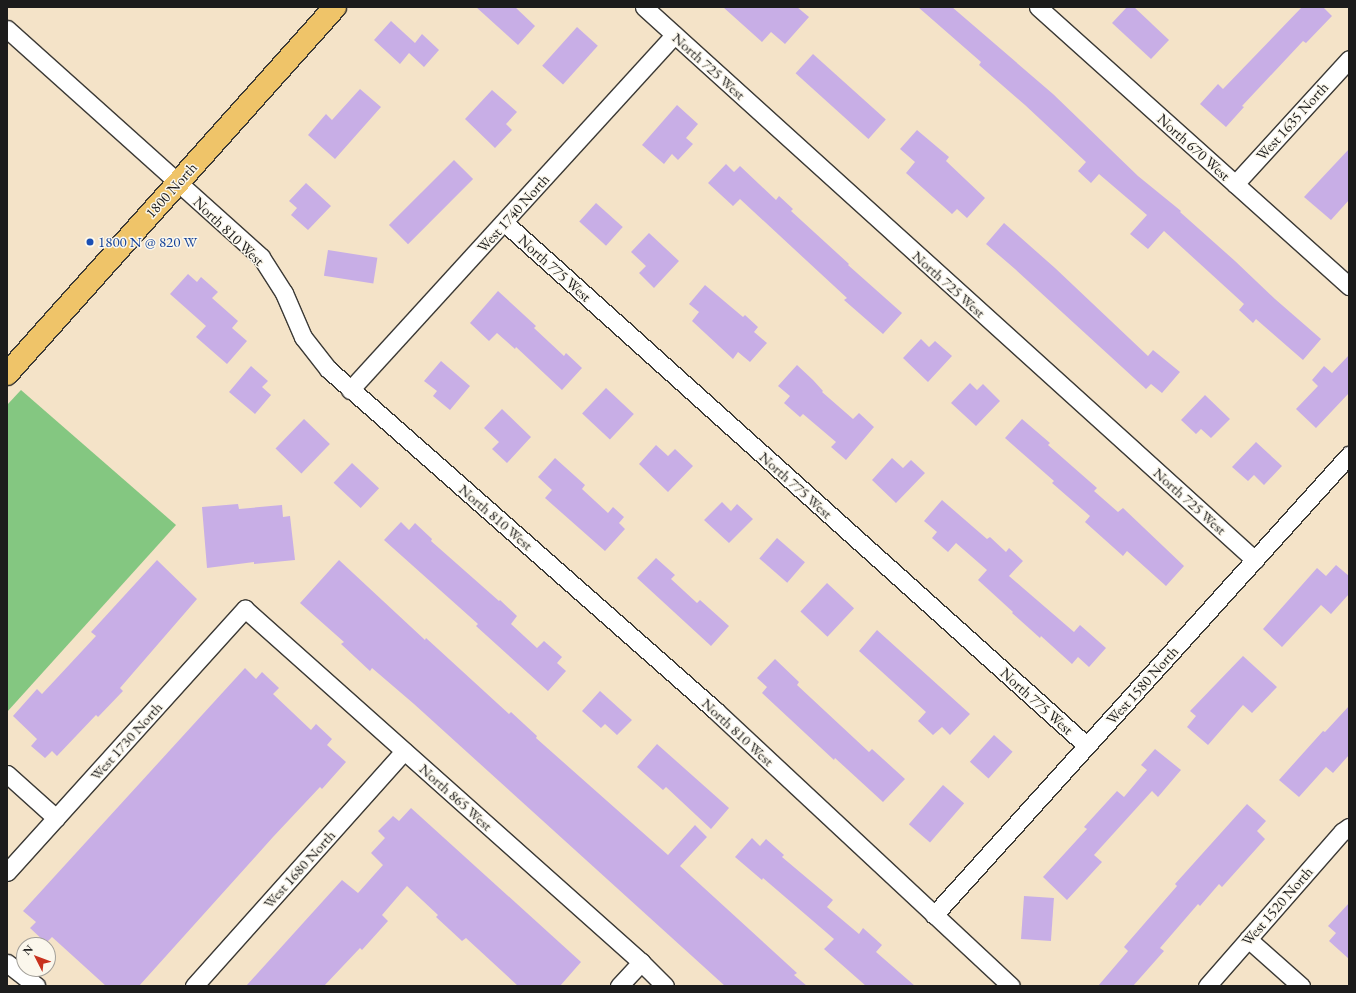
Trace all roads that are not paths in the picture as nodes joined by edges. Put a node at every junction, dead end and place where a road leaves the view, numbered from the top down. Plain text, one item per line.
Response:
1 (335, 7) edge
2 (644, 7) edge
3 (1044, 9) edge
4 (7, 29) edge
5 (674, 35) junction
6 (1349, 59) edge
7 (178, 183) junction
8 (1235, 184) junction
9 (505, 223) junction
10 (1349, 286) edge
11 (7, 374) edge
12 (350, 390) junction
13 (1349, 455) edge
14 (1255, 560) junction
15 (245, 609) joint
16 (1087, 746) junction
17 (404, 751) junction
18 (7, 774) edge
19 (56, 818) junction
20 (1349, 827) edge
21 (7, 872) edge
22 (934, 915) junction
23 (1248, 939) junction
24 (641, 962) junction
25 (7, 963) edge
26 (36, 986) edge
27 (194, 986) edge
28 (619, 986) edge
29 (665, 986) edge
30 (1011, 986) edge
31 (1207, 986) edge
32 (1301, 986) edge

1 - 7 main road, 1800 North
2 - 5 street, North 725 West
3 - 8 street, North 670 West
4 - 7 street, North 810 West
5 - 9 street, West 1740 North
5 - 14 street, North 725 West
6 - 8 street, West 1635 North
7 - 11 main road, 1800 North
7 - 12 street, North 810 West
8 - 10 street, North 670 West
9 - 12 street, West 1740 North
9 - 16 street, North 775 West
12 - 22 street, North 810 West
13 - 14 street, West 1580 North
14 - 16 street, West 1580 North
15 - 17 street, North 865 West
15 - 19 street, West 1730 North
16 - 22 street, West 1580 North
17 - 24 street, North 865 West
17 - 27 street, West 1680 North
18 - 19 street
19 - 21 street, West 1730 North
20 - 23 street, West 1520 North
22 - 30 street, North 810 West
23 - 31 street, West 1520 North
23 - 32 street
24 - 28 street
24 - 29 street, North 865 West
25 - 26 street

